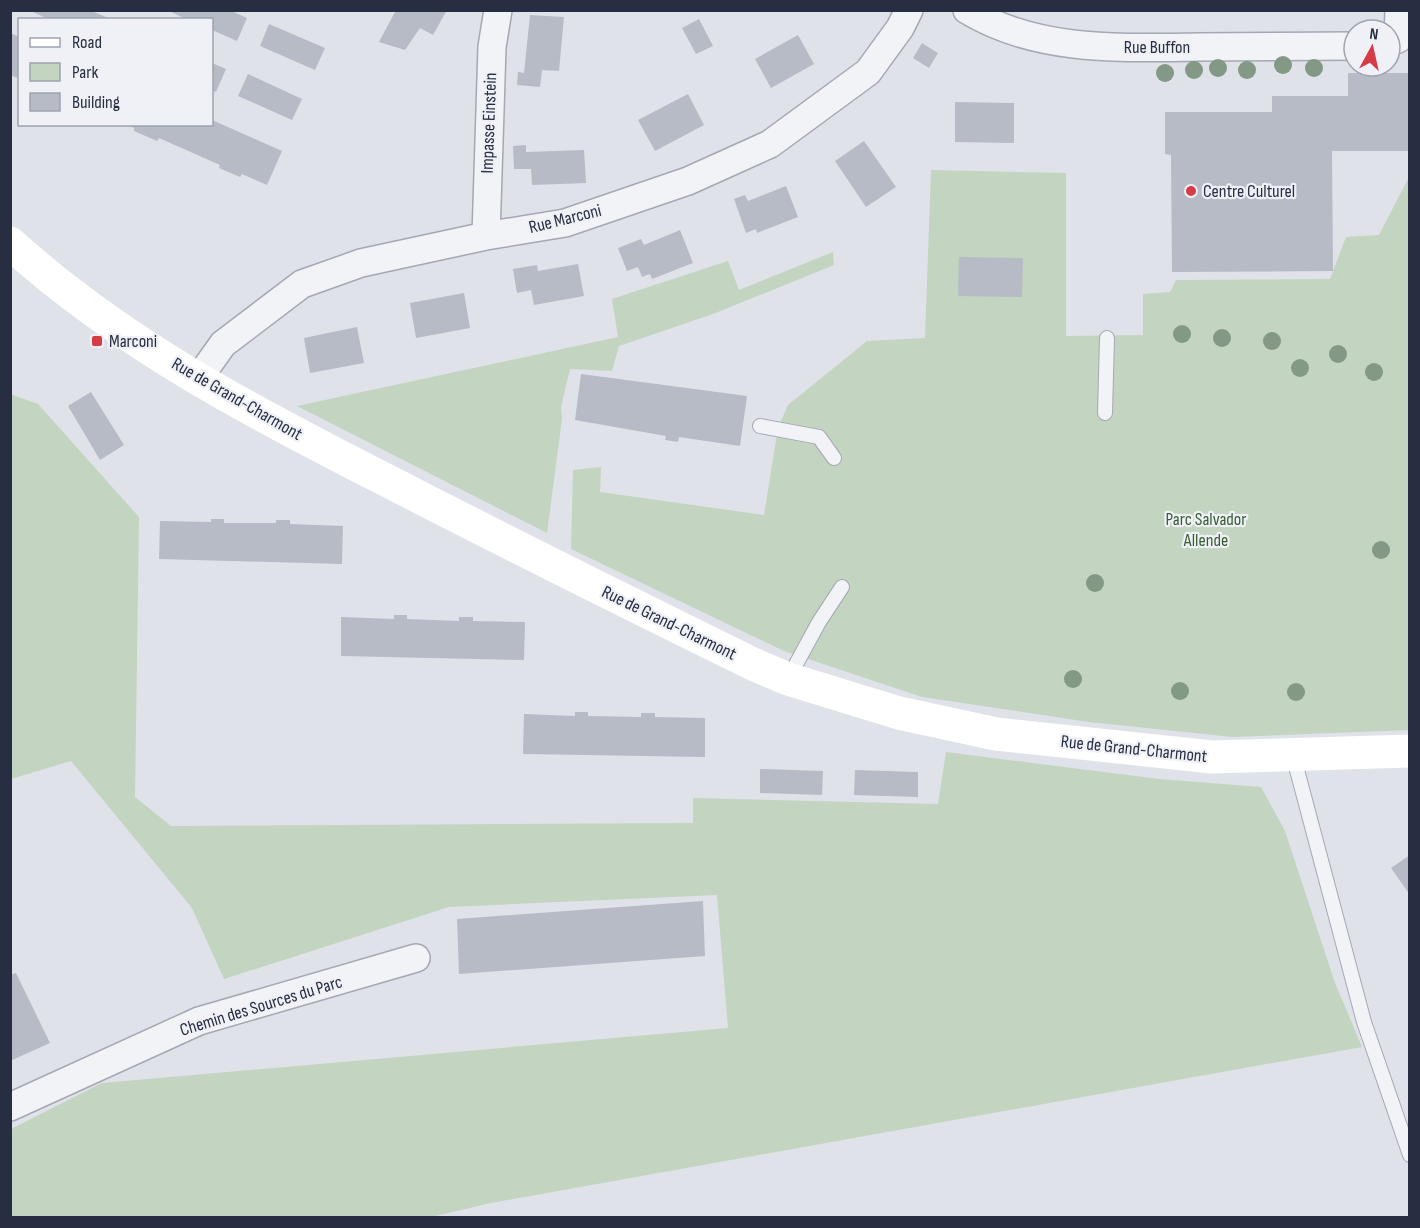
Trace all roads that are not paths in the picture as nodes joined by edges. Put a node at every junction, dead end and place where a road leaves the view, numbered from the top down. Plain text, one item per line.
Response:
1 (498, 10) edge
2 (909, 10) edge
3 (967, 10) edge
4 (1342, 46) edge
5 (486, 236) junction
6 (10, 243) edge
7 (1107, 338) dead end
8 (198, 379) junction
9 (1105, 413) dead end
10 (760, 426) dead end
11 (834, 458) dead end
12 (842, 587) dead end
13 (788, 679) junction
14 (1410, 751) edge
15 (1293, 755) junction
16 (416, 958) dead end
17 (10, 1107) edge
18 (1410, 1155) edge

1 - 5 street, Impasse Einstein
2 - 5 street, Rue Marconi
3 - 4 street, Rue Buffon
5 - 8 street, Rue Marconi
6 - 8 street, Rue de Grand-Charmont
7 - 9 lane
8 - 13 street, Rue de Grand-Charmont
10 - 11 lane
12 - 13 lane
13 - 15 street, Rue de Grand-Charmont
14 - 15 street, Rue de Grand-Charmont
15 - 18 lane
16 - 17 street, Chemin des Sources du Parc

